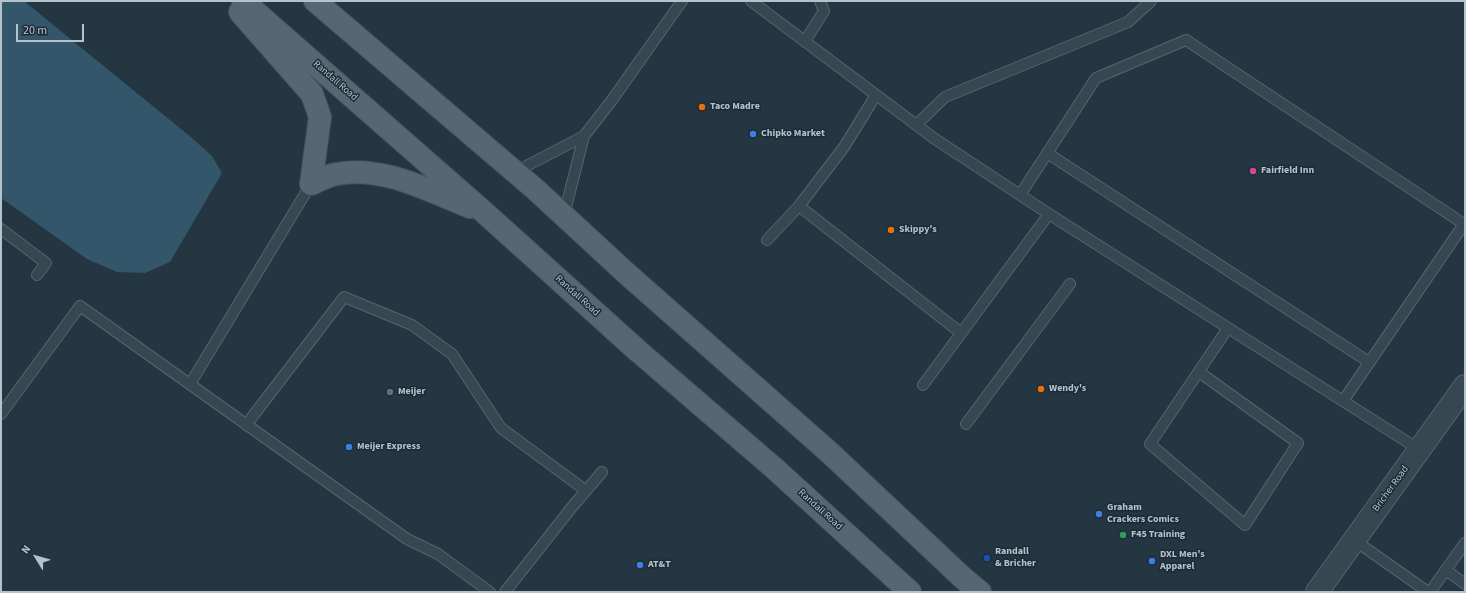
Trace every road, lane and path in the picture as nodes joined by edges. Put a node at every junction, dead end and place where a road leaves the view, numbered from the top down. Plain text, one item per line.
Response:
1 (230, 1) edge
2 (243, 1) edge
3 (315, 1) edge
4 (324, 1) edge
5 (682, 1) edge
6 (751, 1) edge
7 (820, 1) edge
8 (1151, 1) edge
9 (339, 22) junction
10 (805, 42) junction
11 (876, 95) junction
12 (916, 125) junction
13 (584, 136) junction
14 (1047, 153) junction
15 (515, 172) junction
16 (311, 184) junction
17 (1020, 195) junction
18 (799, 206) junction
19 (486, 214) junction
20 (1049, 214) junction
21 (564, 215) junction
22 (1, 229) edge
23 (767, 240) dead end
24 (37, 274) dead end
25 (1070, 284) dead end
26 (1228, 328) junction
27 (961, 334) junction
28 (1369, 362) junction
29 (1198, 372) junction
30 (190, 384) junction
31 (923, 385) dead end
32 (1465, 386) edge
33 (1343, 401) junction
34 (1, 414) edge
35 (966, 424) dead end
36 (246, 425) junction
37 (1420, 450) junction
38 (602, 472) dead end
39 (585, 490) junction
40 (1354, 540) junction
41 (1465, 543) edge
42 (1446, 570) junction
43 (1465, 584) edge
44 (490, 592) edge
45 (505, 592) edge
46 (910, 592) edge
47 (980, 592) edge
48 (1317, 592) edge
49 (1429, 592) edge

1 - 16 main road
2 - 19 main road, Randall Road
3 - 9 main road
4 - 9 main road
5 - 13 lane
6 - 10 lane
7 - 10 lane
8 - 12 lane
9 - 15 main road
10 - 11 lane
11 - 12 lane
11 - 18 lane
12 - 17 lane
13 - 15 lane
13 - 21 lane
14 - 17 lane
14 - 28 lane
14 - 28 lane
15 - 21 main road
16 - 19 main road
16 - 30 lane
17 - 20 lane
18 - 23 lane
18 - 27 lane
19 - 46 main road, Randall Road
20 - 26 lane
20 - 27 lane
21 - 47 main road
22 - 24 lane
25 - 35 lane
26 - 29 lane
26 - 33 lane
27 - 31 lane
28 - 33 lane
29 - 29 lane
30 - 34 lane
30 - 36 lane
32 - 37 street, Bricher Road
33 - 37 lane
36 - 39 lane
36 - 44 lane
37 - 40 street, Bricher Road
38 - 39 lane
39 - 45 lane
40 - 48 street, Bricher Road
40 - 49 lane
41 - 42 lane
42 - 43 lane
42 - 49 lane

